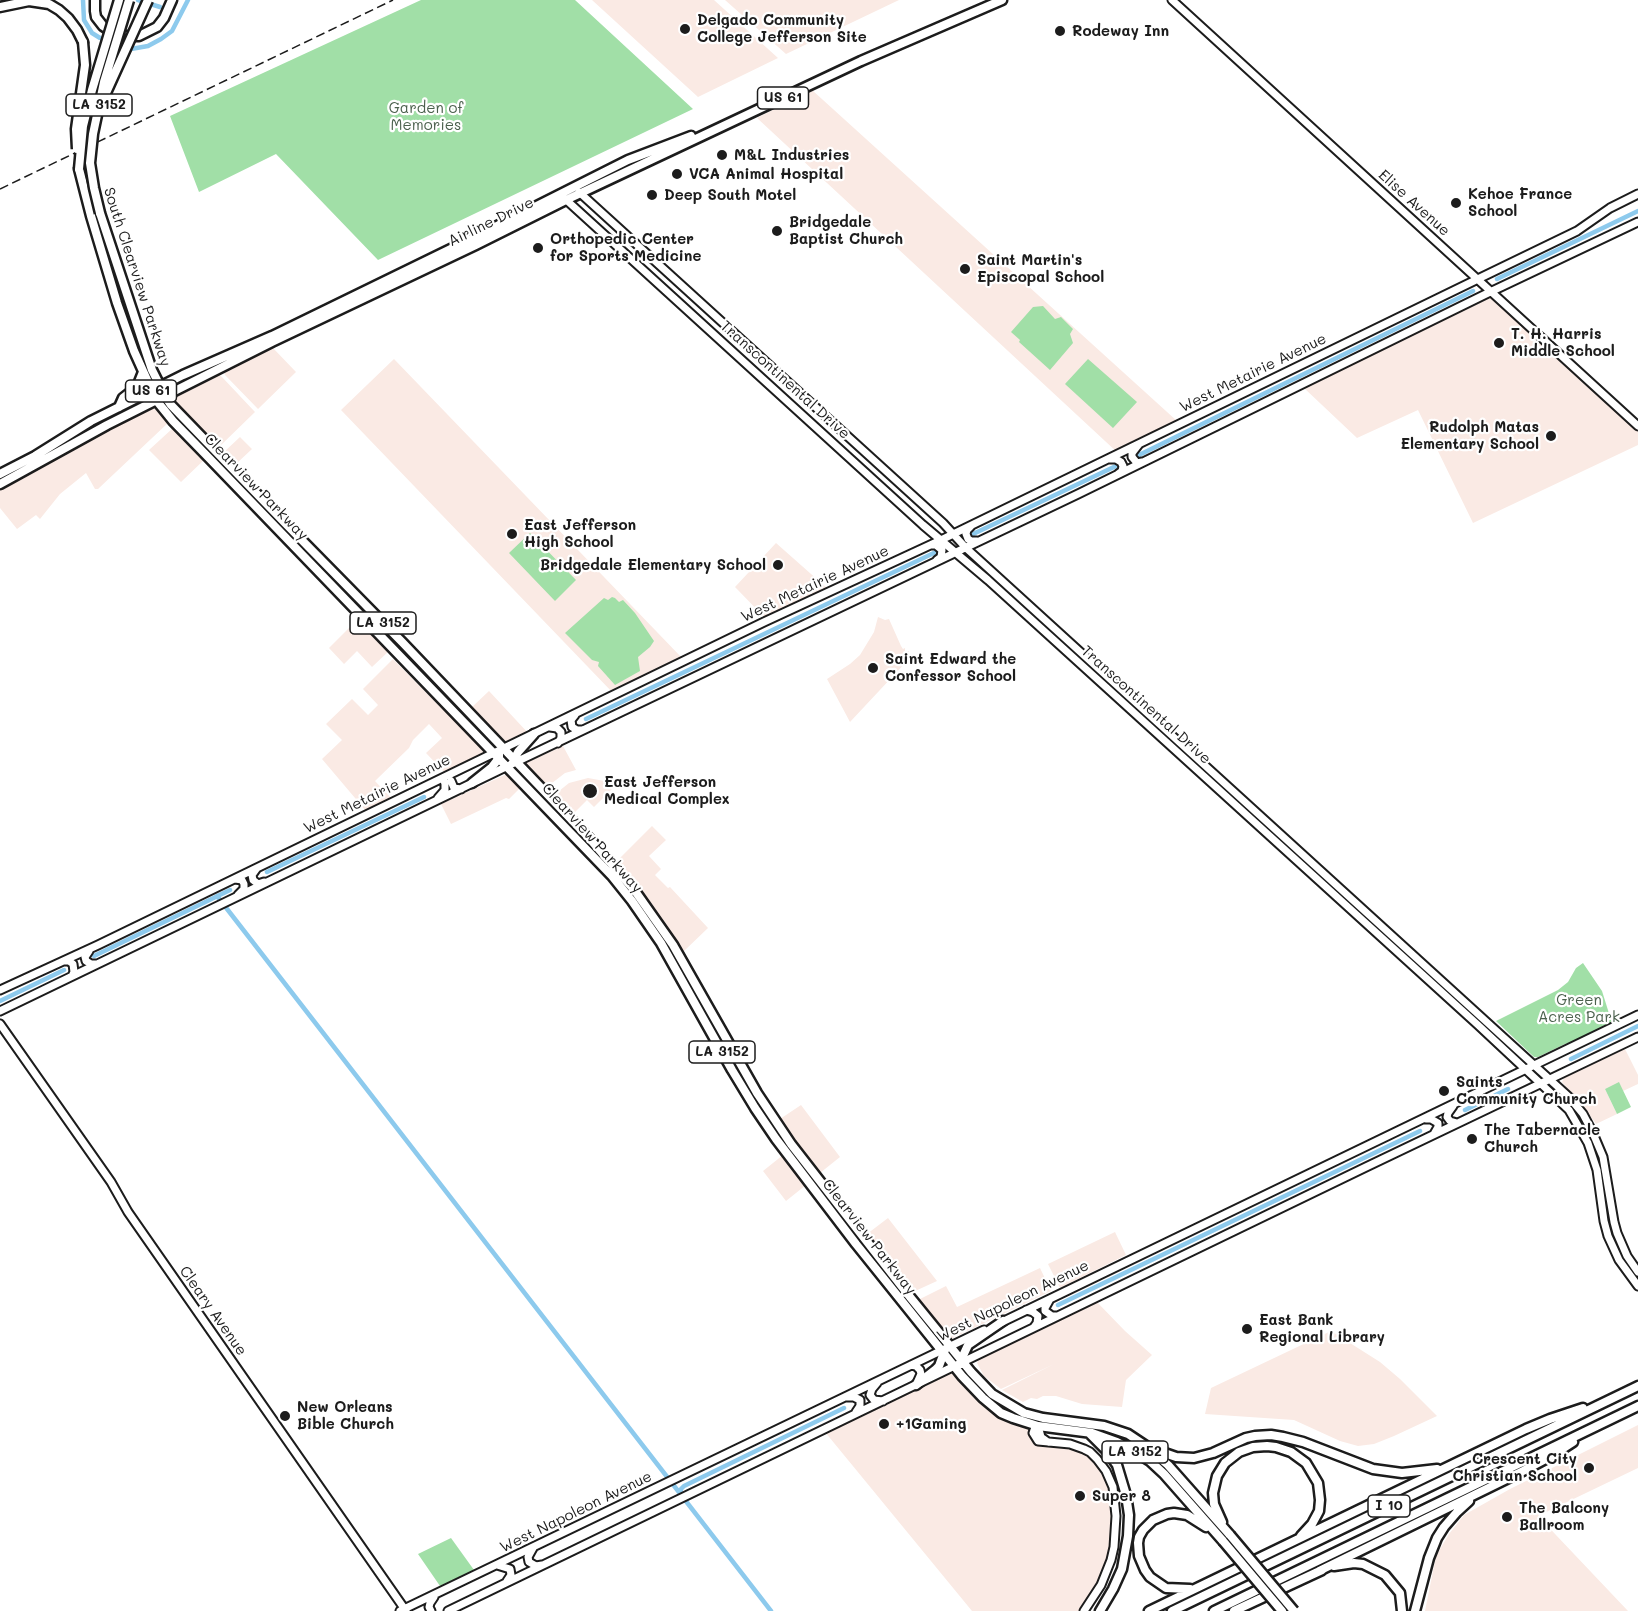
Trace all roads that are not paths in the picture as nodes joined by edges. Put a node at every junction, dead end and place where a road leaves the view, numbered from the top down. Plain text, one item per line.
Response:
1 (95, 0) edge
2 (119, 0) edge
3 (129, 0) edge
4 (148, 0) edge
5 (172, 0) edge
6 (990, 0) edge
7 (1002, 0) edge
8 (1172, 0) edge
9 (0, 7) edge
10 (95, 121) junction
11 (79, 169) junction
12 (577, 190) junction
13 (1638, 194) edge
14 (563, 197) junction
15 (91, 216) joint
16 (1638, 222) edge
17 (1501, 268) junction
18 (1478, 279) junction
19 (1465, 285) junction
20 (1504, 285) junction
21 (1491, 291) junction
22 (1465, 304) junction
23 (143, 372) junction
24 (160, 387) junction
25 (151, 391) junction
26 (165, 396) junction
27 (156, 400) junction
28 (119, 407) junction
29 (1638, 426) edge
30 (62, 439) junction
31 (1143, 441) junction
32 (55, 453) junction
33 (1105, 460) junction
34 (1143, 462) junction
35 (1, 473) edge
36 (1116, 475) junction
37 (0, 484) edge
38 (247, 497) junction
39 (285, 523) junction
40 (973, 524) junction
41 (953, 534) junction
42 (940, 540) junction
43 (981, 541) junction
44 (930, 545) junction
45 (966, 548) junction
46 (956, 553) junction
47 (933, 564) junction
48 (436, 678) junction
49 (429, 686) junction
50 (575, 715) junction
51 (550, 727) junction
52 (584, 730) junction
53 (534, 734) junction
54 (558, 742) junction
55 (499, 753) junction
56 (512, 763) junction
57 (460, 770) junction
58 (443, 778) junction
59 (451, 781) junction
60 (472, 783) junction
61 (425, 787) junction
62 (461, 789) junction
63 (450, 794) junction
64 (538, 798) junction
65 (436, 800) junction
66 (560, 807) junction
67 (1274, 827) junction
68 (1267, 834) junction
69 (261, 865) junction
70 (229, 881) junction
71 (271, 881) junction
72 (231, 900) junction
73 (94, 947) junction
74 (64, 961) junction
75 (98, 964) junction
76 (677, 970) junction
77 (72, 976) junction
78 (0, 990) edge
79 (699, 991) junction
80 (695, 1002) junction
81 (2, 1009) edge
82 (1638, 1015) edge
83 (0, 1024) edge
84 (718, 1026) junction
85 (1638, 1037) edge
86 (1535, 1065) junction
87 (1526, 1069) junction
88 (1550, 1079) junction
89 (1541, 1083) junction
90 (1457, 1102) junction
91 (1424, 1119) junction
92 (1459, 1123) junction
93 (1432, 1136) junction
94 (814, 1182) junction
95 (1638, 1272) edge
96 (1638, 1286) edge
97 (1050, 1299) junction
98 (1026, 1310) junction
99 (1058, 1317) junction
100 (1003, 1322) junction
101 (1032, 1329) junction
102 (946, 1350) junction
103 (960, 1364) junction
104 (911, 1365) junction
105 (879, 1381) junction
106 (916, 1385) junction
107 (1638, 1386) edge
108 (845, 1397) junction
109 (883, 1401) junction
110 (1606, 1401) junction
111 (1638, 1406) edge
112 (855, 1414) junction
113 (1037, 1421) junction
114 (1596, 1426) junction
115 (1089, 1433) junction
116 (1146, 1446) junction
117 (1460, 1461) junction
118 (1176, 1481) junction
119 (1500, 1483) junction
120 (1226, 1538) junction
121 (1299, 1539) junction
122 (533, 1548) junction
123 (497, 1565) junction
124 (543, 1565) junction
125 (1319, 1570) junction
126 (505, 1583) junction
127 (1193, 1589) junction
128 (435, 1595) junction
129 (403, 1610) edge
130 (431, 1611) edge
131 (448, 1611) edge
132 (1084, 1611) edge
133 (1100, 1611) edge
134 (1149, 1611) edge
135 (1172, 1611) edge
136 (1214, 1611) edge
137 (1234, 1611) edge
138 (1282, 1611) edge
139 (1294, 1611) edge
140 (1402, 1611) edge
141 (1415, 1611) edge

1 - 5 highway
2 - 11 highway, South Clearview Parkway / LA 3152, bridge
3 - 10 highway, South Clearview Parkway / LA 3152, bridge
4 - 10 highway, bridge
6 - 12 highway, Airline Drive / US 61
7 - 12 highway, Airline Drive / US 61
8 - 18 main road, Elise Avenue
9 - 11 highway, bridge
10 - 24 highway, South Clearview Parkway / LA 3152, bridge
11 - 15 highway, South Clearview Parkway / LA 3152
12 - 14 highway, Airline Drive / US 61
12 - 41 main road, Transcontinental Drive
13 - 17 main road, West Metairie Avenue
14 - 24 highway, Airline Drive / US 61
14 - 26 highway, Airline Drive / US 61
14 - 42 main road, Transcontinental Drive
15 - 23 highway, Clearview Parkway / LA 3152
16 - 20 main road, West Metairie Avenue
17 - 18 main road, West Metairie Avenue
17 - 20 main road
18 - 19 main road, West Metairie Avenue
18 - 21 main road, Elise Avenue
19 - 22 main road
19 - 31 main road, West Metairie Avenue
20 - 21 main road, West Metairie Avenue
21 - 22 main road, West Metairie Avenue
21 - 29 main road, Elise Avenue
22 - 34 main road, West Metairie Avenue
23 - 25 highway, Clearview Parkway / LA 3152
23 - 28 highway
24 - 25 highway, Airline Drive / US 61
24 - 26 highway, Clearview Parkway / LA 3152
25 - 27 highway, Clearview Parkway / LA 3152
25 - 28 highway, Airline Drive / US 61
26 - 27 highway, Airline Drive / US 61
26 - 39 highway, Clearview Parkway / LA 3152
27 - 32 highway, Airline Drive / US 61
27 - 38 highway, Clearview Parkway / LA 3152
28 - 30 highway, Airline Drive / US 61
30 - 32 highway
30 - 35 highway, Airline Drive / US 61
31 - 33 main road, West Metairie Avenue
31 - 34 main road
32 - 37 highway, Airline Drive / US 61
33 - 36 main road
33 - 40 main road, West Metairie Avenue
34 - 36 main road, West Metairie Avenue
36 - 43 main road, West Metairie Avenue
38 - 39 highway
38 - 49 highway, Clearview Parkway / LA 3152
39 - 48 highway, Clearview Parkway / LA 3152
40 - 41 main road, West Metairie Avenue
40 - 43 main road
41 - 42 main road, West Metairie Avenue
41 - 45 main road, Transcontinental Drive
42 - 44 main road, West Metairie Avenue
42 - 46 main road, Transcontinental Drive
43 - 45 main road, West Metairie Avenue
44 - 47 main road
44 - 50 main road, West Metairie Avenue
45 - 46 main road, West Metairie Avenue
45 - 67 main road, Transcontinental Drive
46 - 47 main road, West Metairie Avenue
46 - 68 main road, Transcontinental Drive
47 - 52 main road, West Metairie Avenue
48 - 49 highway
48 - 55 highway, Clearview Parkway / LA 3152
49 - 55 highway, Clearview Parkway / LA 3152
50 - 51 main road, West Metairie Avenue
50 - 52 main road
51 - 53 main road, West Metairie Avenue
51 - 54 main road
52 - 54 main road, West Metairie Avenue
53 - 55 main road, West Metairie Avenue
53 - 56 highway
54 - 56 main road, West Metairie Avenue
55 - 56 highway, Clearview Parkway / LA 3152
55 - 57 main road, West Metairie Avenue
55 - 60 highway
56 - 60 main road, West Metairie Avenue
56 - 64 highway, Clearview Parkway / LA 3152
56 - 66 highway, Clearview Parkway / LA 3152
57 - 58 main road, West Metairie Avenue
57 - 59 main road
58 - 61 main road, West Metairie Avenue
58 - 65 main road
59 - 62 main road
59 - 63 main road
60 - 62 main road, West Metairie Avenue
61 - 65 main road
61 - 69 main road, West Metairie Avenue
62 - 63 main road, West Metairie Avenue
63 - 65 main road, West Metairie Avenue
64 - 66 highway
64 - 76 highway, Clearview Parkway / LA 3152
65 - 71 main road, West Metairie Avenue
66 - 79 highway, Clearview Parkway / LA 3152
67 - 68 main road
67 - 86 main road, Transcontinental Drive
68 - 87 main road, Transcontinental Drive
69 - 70 main road, West Metairie Avenue
69 - 71 main road
70 - 72 main road
70 - 73 main road, West Metairie Avenue
71 - 72 main road, West Metairie Avenue
72 - 75 main road, West Metairie Avenue
73 - 74 main road, West Metairie Avenue
73 - 75 main road
74 - 77 main road
74 - 78 main road, West Metairie Avenue
75 - 77 main road, West Metairie Avenue
76 - 79 highway
76 - 80 highway, Clearview Parkway / LA 3152
77 - 81 main road, West Metairie Avenue
79 - 84 highway, Clearview Parkway / LA 3152
80 - 84 highway
80 - 94 highway, Clearview Parkway / LA 3152
82 - 86 main road, West Napoleon Avenue
83 - 129 main road, Cleary Avenue
84 - 94 highway, Clearview Parkway / LA 3152
85 - 88 main road
86 - 87 main road, West Napoleon Avenue
86 - 88 main road, Transcontinental Drive
87 - 89 main road, Transcontinental Drive
87 - 90 main road, West Napoleon Avenue
88 - 89 main road
88 - 95 main road, Transcontinental Drive
89 - 92 main road
89 - 96 main road, Transcontinental Drive
90 - 91 main road, West Napoleon Avenue
90 - 92 main road
91 - 93 main road
91 - 97 main road, West Napoleon Avenue
92 - 93 main road
93 - 99 main road
94 - 102 highway, Clearview Parkway / LA 3152
94 - 102 highway, Clearview Parkway / LA 3152
97 - 98 main road, West Napoleon Avenue
97 - 99 main road
98 - 100 main road, West Napoleon Avenue
98 - 101 main road
99 - 101 main road
100 - 102 main road, West Napoleon Avenue
100 - 103 highway
101 - 103 main road
102 - 103 highway, Clearview Parkway / LA 3152
102 - 104 main road, West Napoleon Avenue
102 - 106 highway
103 - 106 main road
103 - 113 highway, Clearview Parkway / LA 3152
103 - 113 highway, Clearview Parkway / LA 3152
104 - 105 main road, West Napoleon Avenue
104 - 106 main road
105 - 108 main road, West Napoleon Avenue
105 - 109 main road
106 - 109 main road
107 - 110 highway, I 10
108 - 112 main road
108 - 122 main road, West Napoleon Avenue
109 - 112 main road
110 - 117 highway
110 - 135 highway, I 10
111 - 114 highway, I 10
112 - 124 main road
113 - 115 highway, Clearview Parkway / LA 3152
113 - 116 highway, Clearview Parkway / LA 3152
113 - 132 main road
114 - 119 highway
114 - 136 highway, I 10
115 - 118 highway, Clearview Parkway / LA 3152
115 - 133 highway
116 - 117 highway
116 - 118 highway, Clearview Parkway / LA 3152
117 - 121 highway
118 - 120 highway, Clearview Parkway / LA 3152
119 - 125 highway
119 - 141 highway
120 - 121 highway
120 - 127 highway
120 - 138 highway, Clearview Parkway / LA 3152, bridge
120 - 139 highway, Clearview Parkway / LA 3152, bridge
121 - 127 highway
122 - 123 main road, West Napoleon Avenue
122 - 124 main road
123 - 126 main road
123 - 128 main road, West Napoleon Avenue
124 - 126 main road
125 - 137 highway
125 - 140 highway
126 - 131 main road
127 - 134 highway
128 - 129 main road, West Napoleon Avenue
128 - 130 main road

